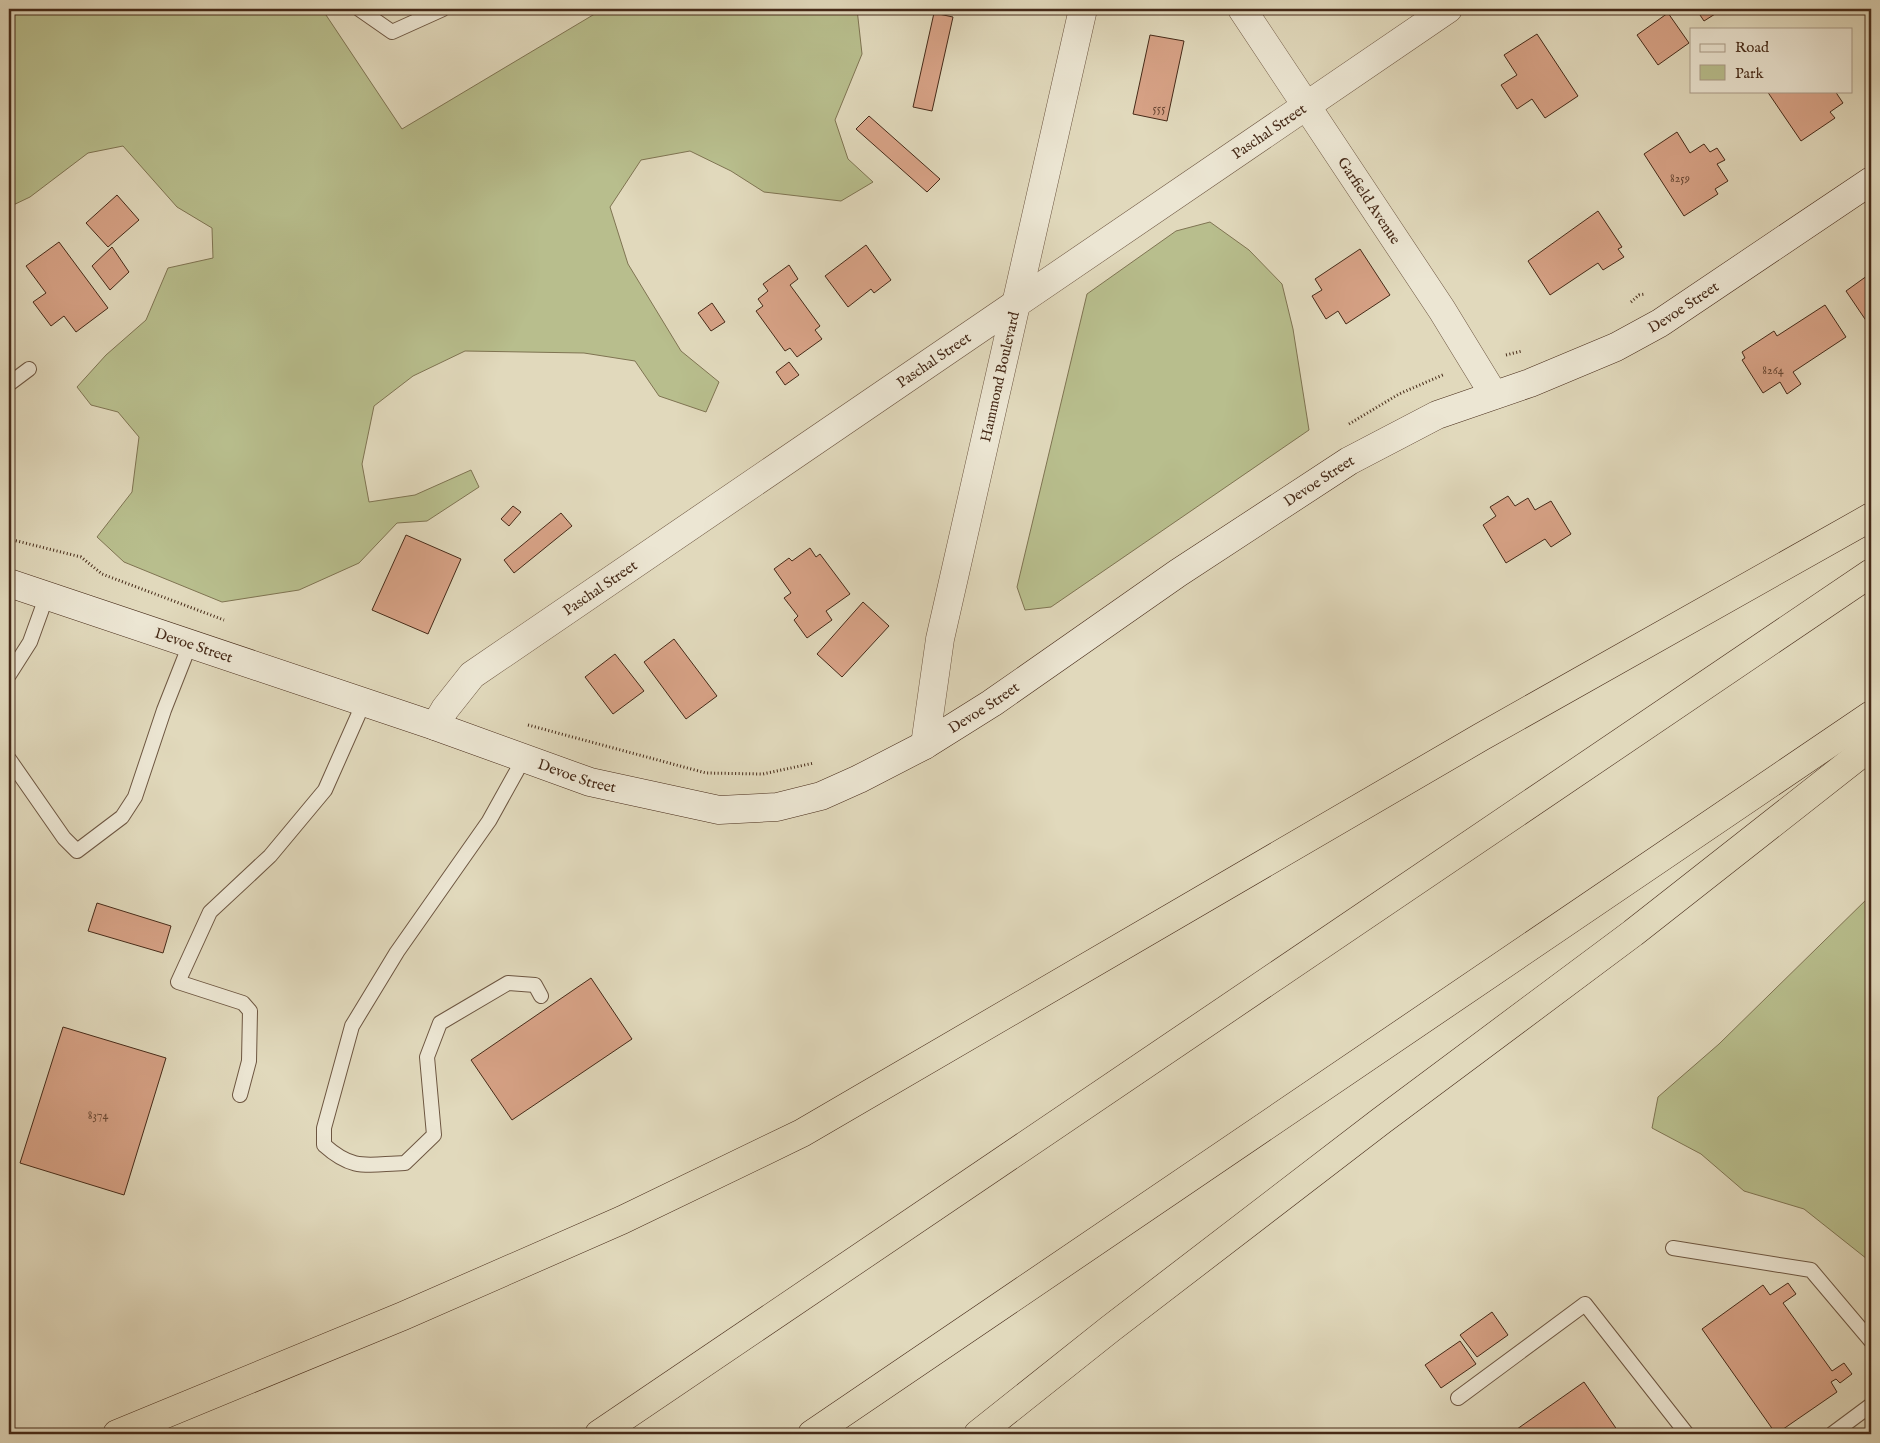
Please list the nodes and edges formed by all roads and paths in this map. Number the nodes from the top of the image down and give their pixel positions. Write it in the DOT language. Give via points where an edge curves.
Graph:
graph roads {
  1 [pos="359,9"];
  2 [pos="442,9"];
  3 [pos="1083,9"];
  4 [pos="1242,9"];
  5 [pos="1448,9"];
  6 [pos="1306,106"];
  7 [pos="1871,181"];
  8 [pos="1017,303"];
  9 [pos="29,369"];
  10 [pos="9,384"];
  11 [pos="1494,395"];
  12 [pos="1871,517"];
  13 [pos="1871,573"];
  14 [pos="9,583"];
  15 [pos="47,596"];
  16 [pos="190,644"];
  17 [pos="9,675"];
  18 [pos="364,702"];
  19 [pos="1871,715"];
  20 [pos="435,726"];
  21 [pos="925,745"];
  22 [pos="1871,746"];
  23 [pos="524,758"];
  24 [pos="9,759"];
  25 [pos="541,996"];
  26 [pos="240,1095"];
  27 [pos="1673,1248"];
  28 [pos="1871,1341"];
  29 [pos="1458,1398"];
  30 [pos="1871,1405"];
  31 [pos="116,1433"];
  32 [pos="599,1434"];
  33 [pos="812,1434"];
  34 [pos="978,1434"];
  35 [pos="1687,1434"];
  36 [pos="1832,1434"];
  1 -- 2 [label="lane" via="392,32"];
  3 -- 8 [label="street, Hammond Boulevard"];
  4 -- 6 [label="street, Garfield Avenue"];
  5 -- 6 [label="street, Paschal Street"];
  6 -- 8 [label="street, Paschal Street"];
  6 -- 11 [label="street, Garfield Avenue" via="1436,301"];
  7 -- 11 [label="street, Devoe Street" via="1660,323 1616,347"];
  8 -- 20 [label="street, Paschal Street" via="472,675"];
  8 -- 21 [label="street, Hammond Boulevard" via="940,639"];
  9 -- 10 [label="lane"];
  11 -- 21 [label="street, Devoe Street" via="1437,415 1349,461"];
  12 -- 31 [label="highway" via="1490,732 802,1133 622,1220 404,1316"];
  13 -- 32 [label="highway"];
  14 -- 15 [label="street, Devoe Street"];
  15 -- 16 [label="street, Devoe Street"];
  15 -- 17 [label="lane" via="30,642"];
  16 -- 18 [label="street, Devoe Street"];
  16 -- 24 [label="lane" via="135,797 122,817 77,851 64,838"];
  18 -- 20 [label="street, Devoe Street"];
  18 -- 26 [label="lane" via="325,790 270,856 210,912 178,982 243,1003 250,1010 249,1061"];
  19 -- 33 [label="highway"];
  20 -- 23 [label="street, Devoe Street"];
  21 -- 23 [label="street, Devoe Street" via="821,796 754,810 719,810 590,782"];
  22 -- 34 [label="highway" via="1633,932 1110,1329"];
  23 -- 25 [label="lane" via="489,821 397,952 352,1026 324,1128 324,1144 340,1159 358,1165 405,1162 434,1135 427,1057 440,1023 508,983 535,985"];
  27 -- 28 [label="lane" via="1811,1270"];
  29 -- 35 [label="lane" via="1585,1304"];
  30 -- 36 [label="lane"];
}
